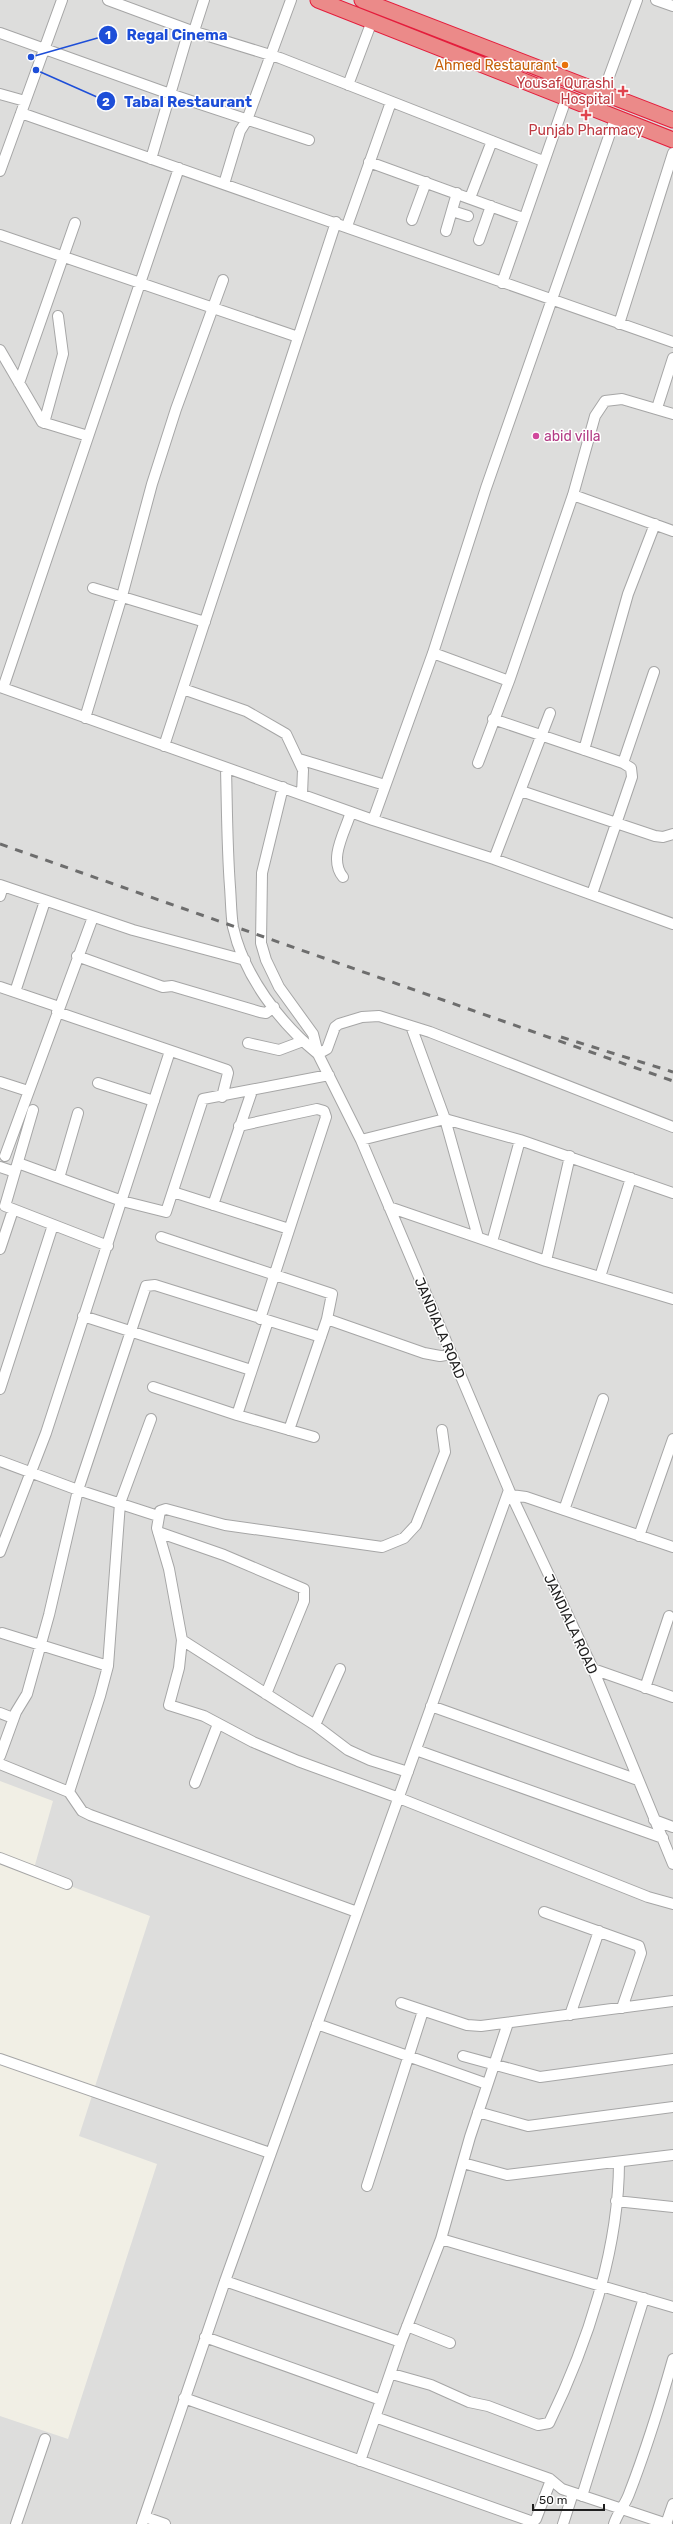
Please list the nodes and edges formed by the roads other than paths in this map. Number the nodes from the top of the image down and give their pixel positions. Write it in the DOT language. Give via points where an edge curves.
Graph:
graph roads {
  1 [pos="62,0"];
  2 [pos="108,0"];
  3 [pos="204,0"];
  4 [pos="291,0"];
  5 [pos="318,0"];
  6 [pos="362,0"];
  7 [pos="637,0"];
  8 [pos="656,0"];
  9 [pos="673,6"];
  10 [pos="372,21"];
  11 [pos="192,31"];
  12 [pos="0,33"];
  13 [pos="44,47"];
  14 [pos="270,56"];
  15 [pos="348,85"];
  16 [pos="0,94"];
  17 [pos="170,94"];
  18 [pos="603,94"];
  19 [pos="566,99"];
  20 [pos="25,101"];
  21 [pos="391,102"];
  22 [pos="21,113"];
  23 [pos="615,118"];
  24 [pos="247,120"];
  25 [pos="673,120"];
  26 [pos="309,140"];
  27 [pos="673,140"];
  28 [pos="492,141"];
  29 [pos="673,153"];
  30 [pos="151,159"];
  31 [pos="543,161"];
  32 [pos="369,162"];
  33 [pos="179,168"];
  34 [pos="0,171"];
  35 [pos="426,182"];
  36 [pos="224,184"];
  37 [pos="457,193"];
  38 [pos="470,198"];
  39 [pos="491,206"];
  40 [pos="452,211"];
  41 [pos="468,216"];
  42 [pos="523,218"];
  43 [pos="412,220"];
  44 [pos="336,222"];
  45 [pos="75,223"];
  46 [pos="347,226"];
  47 [pos="446,231"];
  48 [pos="0,235"];
  49 [pos="479,240"];
  50 [pos="63,257"];
  51 [pos="223,280"];
  52 [pos="139,283"];
  53 [pos="502,283"];
  54 [pos="553,300"];
  55 [pos="213,308"];
  56 [pos="58,316"];
  57 [pos="619,324"];
  58 [pos="298,337"];
  59 [pos="673,342"];
  60 [pos="0,350"];
  61 [pos="673,358"];
  62 [pos="19,383"];
  63 [pos="657,408"];
  64 [pos="673,414"];
  65 [pos="44,423"];
  66 [pos="88,436"];
  67 [pos="573,495"];
  68 [pos="655,524"];
  69 [pos="673,531"];
  70 [pos="93,588"];
  71 [pos="122,596"];
  72 [pos="205,622"];
  73 [pos="433,653"];
  74 [pos="654,672"];
  75 [pos="509,681"];
  76 [pos="2,688"];
  77 [pos="183,689"];
  78 [pos="550,714"];
  79 [pos="85,718"];
  80 [pos="493,719"];
  81 [pos="541,736"];
  82 [pos="164,746"];
  83 [pos="584,750"];
  84 [pos="299,759"];
  85 [pos="478,763"];
  86 [pos="623,763"];
  87 [pos="226,768"];
  88 [pos="385,784"];
  89 [pos="283,787"];
  90 [pos="521,791"];
  91 [pos="302,794"];
  92 [pos="352,812"];
  93 [pos="373,820"];
  94 [pos="617,822"];
  95 [pos="673,834"];
  96 [pos="494,859"];
  97 [pos="344,877"];
  98 [pos="1,889"];
  99 [pos="592,894"];
  100 [pos="45,901"];
  101 [pos="93,917"];
  102 [pos="673,924"];
  103 [pos="77,956"];
  104 [pos="245,960"];
  105 [pos="0,987"];
  106 [pos="15,992"];
  107 [pos="274,1007"];
  108 [pos="58,1010"];
  109 [pos="411,1026"];
  110 [pos="303,1041"];
  111 [pos="248,1043"];
  112 [pos="170,1051"];
  113 [pos="318,1054"];
  114 [pos="329,1075"];
  115 [pos="0,1082"];
  116 [pos="98,1083"];
  117 [pos="252,1090"];
  118 [pos="28,1091"];
  119 [pos="222,1097"];
  120 [pos="154,1101"];
  121 [pos="33,1110"];
  122 [pos="78,1113"];
  123 [pos="444,1118"];
  124 [pos="239,1126"];
  125 [pos="673,1127"];
  126 [pos="361,1140"];
  127 [pos="520,1140"];
  128 [pos="5,1156"];
  129 [pos="570,1156"];
  130 [pos="0,1167"];
  131 [pos="16,1168"];
  132 [pos="59,1178"];
  133 [pos="631,1178"];
  134 [pos="173,1192"];
  135 [pos="673,1193"];
  136 [pos="122,1201"];
  137 [pos="213,1205"];
  138 [pos="389,1207"];
  139 [pos="13,1210"];
  140 [pos="53,1225"];
  141 [pos="289,1229"];
  142 [pos="160,1237"];
  143 [pos="478,1237"];
  144 [pos="492,1242"];
  145 [pos="108,1246"];
  146 [pos="0,1249"];
  147 [pos="546,1261"];
  148 [pos="274,1274"];
  149 [pos="600,1277"];
  150 [pos="673,1299"];
  151 [pos="83,1316"];
  152 [pos="327,1319"];
  153 [pos="264,1320"];
  154 [pos="131,1332"];
  155 [pos="321,1337"];
  156 [pos="451,1354"];
  157 [pos="251,1370"];
  158 [pos="153,1387"];
  159 [pos="0,1389"];
  160 [pos="603,1399"];
  161 [pos="236,1415"];
  162 [pos="151,1419"];
  163 [pos="290,1430"];
  164 [pos="442,1430"];
  165 [pos="314,1437"];
  166 [pos="673,1439"];
  167 [pos="0,1460"];
  168 [pos="30,1472"];
  169 [pos="78,1490"];
  170 [pos="510,1492"];
  171 [pos="120,1503"];
  172 [pos="564,1510"];
  173 [pos="158,1516"];
  174 [pos="158,1532"];
  175 [pos="639,1536"];
  176 [pos="673,1547"];
  177 [pos="0,1552"];
  178 [pos="670,1616"];
  179 [pos="2,1632"];
  180 [pos="182,1640"];
  181 [pos="40,1644"];
  182 [pos="108,1666"];
  183 [pos="340,1669"];
  184 [pos="593,1669"];
  185 [pos="645,1688"];
  186 [pos="266,1694"];
  187 [pos="673,1698"];
  188 [pos="432,1706"];
  189 [pos="0,1713"];
  190 [pos="13,1718"];
  191 [pos="218,1724"];
  192 [pos="315,1725"];
  193 [pos="416,1750"];
  194 [pos="0,1756"];
  195 [pos="0,1764"];
  196 [pos="408,1772"];
  197 [pos="638,1780"];
  198 [pos="195,1783"];
  199 [pos="69,1792"];
  200 [pos="399,1798"];
  201 [pos="654,1820"];
  202 [pos="673,1827"];
  203 [pos="663,1838"];
  204 [pos="0,1858"];
  205 [pos="673,1864"];
  206 [pos="67,1884"];
  207 [pos="673,1904"];
  208 [pos="357,1912"];
  209 [pos="544,1912"];
  210 [pos="599,1931"];
  211 [pos="673,2001"];
  212 [pos="401,2003"];
  213 [pos="622,2008"];
  214 [pos="423,2011"];
  215 [pos="570,2015"];
  216 [pos="508,2023"];
  217 [pos="317,2024"];
  218 [pos="409,2056"];
  219 [pos="463,2056"];
  220 [pos="0,2059"];
  221 [pos="673,2059"];
  222 [pos="494,2065"];
  223 [pos="488,2084"];
  224 [pos="673,2107"];
  225 [pos="478,2112"];
  226 [pos="270,2153"];
  227 [pos="673,2155"];
  228 [pos="618,2162"];
  229 [pos="463,2163"];
  230 [pos="367,2186"];
  231 [pos="616,2202"];
  232 [pos="673,2207"];
  233 [pos="441,2239"];
  234 [pos="225,2281"];
  235 [pos="600,2286"];
  236 [pos="644,2298"];
  237 [pos="673,2307"];
  238 [pos="407,2326"];
  239 [pos="205,2337"];
  240 [pos="401,2342"];
  241 [pos="450,2343"];
  242 [pos="673,2359"];
  243 [pos="392,2374"];
  244 [pos="184,2398"];
  245 [pos="381,2400"];
  246 [pos="375,2417"];
  247 [pos="45,2439"];
  248 [pos="360,2461"];
  249 [pos="551,2480"];
  250 [pos="578,2494"];
  251 [pos="673,2504"];
  252 [pos="620,2508"];
  253 [pos="143,2521"];
  254 [pos="16,2524"];
  255 [pos="165,2524"];
  256 [pos="563,2524"];
  257 [pos="614,2524"];
  258 [pos="666,2524"];
  1 -- 13 [label="street"];
  2 -- 11 [label="street"];
  3 -- 11 [label="street"];
  4 -- 14 [label="street"];
  5 -- 10 [label="highway"];
  6 -- 18 [label="highway"];
  7 -- 18 [label="street"];
  8 -- 9 [label="street"];
  10 -- 15 [label="street"];
  10 -- 19 [label="highway"];
  11 -- 14 [label="street"];
  11 -- 17 [label="street"];
  12 -- 13 [label="street"];
  13 -- 17 [label="street"];
  13 -- 20 [label="street"];
  14 -- 15 [label="street"];
  14 -- 24 [label="street"];
  15 -- 21 [label="street"];
  16 -- 20 [label="street"];
  17 -- 24 [label="street"];
  17 -- 30 [label="street"];
  18 -- 25 [label="highway"];
  19 -- 23 [label="highway"];
  19 -- 31 [label="street"];
  20 -- 22 [label="street"];
  21 -- 28 [label="street"];
  21 -- 32 [label="street"];
  22 -- 30 [label="street"];
  22 -- 34 [label="street"];
  23 -- 27 [label="highway"];
  23 -- 54 [label="street"];
  24 -- 26 [label="street"];
  24 -- 36 [label="street" via="240,131"];
  28 -- 31 [label="street"];
  28 -- 38 [label="street"];
  29 -- 57 [label="street"];
  30 -- 33 [label="street"];
  31 -- 42 [label="street"];
  32 -- 35 [label="street"];
  32 -- 46 [label="street"];
  33 -- 36 [label="street"];
  33 -- 52 [label="street"];
  35 -- 37 [label="street"];
  35 -- 43 [label="street"];
  36 -- 44 [label="street"];
  37 -- 38 [label="street"];
  37 -- 40 [label="street"];
  38 -- 39 [label="street"];
  39 -- 42 [label="street"];
  39 -- 49 [label="street"];
  40 -- 41 [label="street"];
  40 -- 47 [label="street"];
  42 -- 53 [label="street"];
  44 -- 46 [label="street"];
  44 -- 58 [label="street"];
  45 -- 50 [label="street"];
  46 -- 53 [label="street"];
  48 -- 50 [label="street"];
  50 -- 52 [label="street"];
  50 -- 62 [label="street"];
  51 -- 55 [label="street"];
  52 -- 55 [label="street"];
  52 -- 66 [label="street"];
  53 -- 54 [label="street"];
  54 -- 57 [label="street"];
  54 -- 73 [label="street" via="486,488"];
  55 -- 58 [label="street"];
  55 -- 71 [label="street" via="152,484"];
  56 -- 65 [label="street" via="63,354"];
  57 -- 59 [label="street"];
  58 -- 72 [label="street"];
  60 -- 62 [label="street"];
  61 -- 63 [label="street"];
  62 -- 65 [label="street"];
  63 -- 64 [label="street"];
  63 -- 67 [label="street" via="622,399 606,401 595,416"];
  65 -- 66 [label="street"];
  66 -- 76 [label="street"];
  67 -- 68 [label="street"];
  67 -- 75 [label="street"];
  68 -- 69 [label="street"];
  68 -- 83 [label="street" via="628,594"];
  70 -- 71 [label="street"];
  71 -- 72 [label="street"];
  71 -- 79 [label="street"];
  72 -- 77 [label="street"];
  73 -- 75 [label="street"];
  73 -- 88 [label="street"];
  74 -- 86 [label="street"];
  75 -- 80 [label="street"];
  76 -- 79 [label="street"];
  77 -- 82 [label="street"];
  77 -- 84 [label="street" via="246,711 286,734"];
  78 -- 81 [label="street"];
  79 -- 82 [label="street"];
  80 -- 81 [label="street"];
  80 -- 85 [label="street"];
  81 -- 83 [label="street"];
  81 -- 90 [label="street"];
  82 -- 87 [label="street"];
  83 -- 86 [label="street"];
  84 -- 88 [label="street"];
  84 -- 91 [label="street" via="304,777"];
  86 -- 94 [label="street" via="631,768 632,777"];
  87 -- 89 [label="street"];
  87 -- 104 [label="street" via="228,861 233,926"];
  88 -- 93 [label="street"];
  89 -- 91 [label="street"];
  89 -- 113 [label="street, JANDIALA ROAD" via="262,873 261,943 279,987 313,1034"];
  90 -- 94 [label="street"];
  90 -- 96 [label="street"];
  91 -- 92 [label="street"];
  92 -- 93 [label="street"];
  92 -- 97 [label="street" via="335,859 337,870"];
  93 -- 96 [label="street"];
  94 -- 95 [label="street" via="655,836"];
  94 -- 99 [label="street"];
  96 -- 99 [label="street"];
  98 -- 100 [label="street"];
  99 -- 102 [label="street"];
  100 -- 101 [label="street"];
  100 -- 106 [label="street"];
  101 -- 103 [label="street"];
  101 -- 104 [label="street"];
  103 -- 107 [label="street" via="163,987 172,986 260,1012 266,1013"];
  103 -- 108 [label="street"];
  104 -- 107 [label="street" via="256,983"];
  105 -- 106 [label="street"];
  106 -- 108 [label="street"];
  107 -- 110 [label="street"];
  108 -- 112 [label="street"];
  108 -- 118 [label="street"];
  109 -- 113 [label="street" via="379,1016 362,1017 335,1027 328,1049"];
  109 -- 123 [label="street"];
  109 -- 125 [label="street"];
  110 -- 111 [label="street" via="279,1050"];
  110 -- 113 [label="street"];
  112 -- 119 [label="street" via="227,1070"];
  112 -- 120 [label="street"];
  113 -- 114 [label="street, JANDIALA ROAD"];
  114 -- 117 [label="street"];
  114 -- 126 [label="street, JANDIALA ROAD"];
  115 -- 118 [label="street"];
  116 -- 120 [label="street"];
  117 -- 119 [label="street"];
  117 -- 124 [label="street"];
  118 -- 128 [label="street"];
  119 -- 134 [label="street" via="207,1097 202,1101"];
  120 -- 136 [label="street"];
  121 -- 131 [label="street"];
  122 -- 132 [label="street"];
  123 -- 126 [label="street"];
  123 -- 127 [label="street"];
  123 -- 143 [label="street"];
  124 -- 137 [label="street"];
  124 -- 141 [label="street" via="317,1109 325,1113 326,1122"];
  126 -- 138 [label="street, JANDIALA ROAD"];
  127 -- 129 [label="street"];
  127 -- 144 [label="street"];
  129 -- 133 [label="street"];
  129 -- 147 [label="street"];
  130 -- 131 [label="street"];
  131 -- 132 [label="street"];
  131 -- 139 [label="street" via="5,1203 6,1208"];
  132 -- 136 [label="street"];
  133 -- 135 [label="street"];
  133 -- 149 [label="street"];
  134 -- 136 [label="street" via="166,1212"];
  134 -- 137 [label="street"];
  136 -- 145 [label="street"];
  137 -- 141 [label="street"];
  138 -- 143 [label="street"];
  138 -- 156 [label="street, JANDIALA ROAD"];
  139 -- 140 [label="street"];
  139 -- 146 [label="street"];
  140 -- 145 [label="street"];
  140 -- 159 [label="street"];
  141 -- 148 [label="street"];
  142 -- 148 [label="street"];
  143 -- 144 [label="street"];
  144 -- 147 [label="street"];
  145 -- 151 [label="street"];
  147 -- 149 [label="street"];
  148 -- 152 [label="street" via="331,1293"];
  148 -- 153 [label="street"];
  149 -- 150 [label="street"];
  151 -- 154 [label="street"];
  151 -- 168 [label="street" via="46,1433"];
  152 -- 155 [label="street"];
  152 -- 156 [label="street" via="433,1356"];
  153 -- 154 [label="street" via="151,1285 145,1288"];
  153 -- 155 [label="street"];
  153 -- 157 [label="street"];
  154 -- 157 [label="street"];
  154 -- 169 [label="street"];
  155 -- 163 [label="street"];
  156 -- 170 [label="street, JANDIALA ROAD"];
  157 -- 161 [label="street"];
  158 -- 161 [label="street"];
  160 -- 172 [label="street"];
  161 -- 163 [label="street"];
  162 -- 171 [label="street"];
  163 -- 165 [label="street"];
  164 -- 173 [label="street" via="445,1452 416,1525 404,1538 393,1544 379,1548 225,1525 166,1509"];
  166 -- 175 [label="street"];
  167 -- 168 [label="street"];
  168 -- 169 [label="street"];
  168 -- 177 [label="street"];
  169 -- 171 [label="street"];
  169 -- 181 [label="street"];
  170 -- 172 [label="street"];
  170 -- 184 [label="street, JANDIALA ROAD"];
  170 -- 188 [label="street"];
  171 -- 173 [label="street"];
  171 -- 182 [label="street"];
  172 -- 175 [label="street"];
  173 -- 174 [label="street"];
  174 -- 180 [label="street" via="169,1569"];
  174 -- 186 [label="street" via="224,1555 303,1588 304,1600"];
  175 -- 176 [label="street"];
  178 -- 185 [label="street"];
  179 -- 181 [label="street"];
  180 -- 186 [label="street"];
  180 -- 191 [label="street" via="179,1668 169,1705 204,1716"];
  181 -- 182 [label="street"];
  181 -- 190 [label="street" via="27,1694"];
  182 -- 199 [label="street"];
  183 -- 192 [label="street"];
  184 -- 185 [label="street"];
  184 -- 197 [label="street, JANDIALA ROAD"];
  185 -- 187 [label="street"];
  186 -- 192 [label="street"];
  188 -- 193 [label="street"];
  188 -- 197 [label="street"];
  189 -- 190 [label="street"];
  190 -- 194 [label="street"];
  191 -- 198 [label="street"];
  191 -- 200 [label="street" via="298,1761"];
  192 -- 196 [label="street" via="360,1756"];
  193 -- 196 [label="street"];
  193 -- 203 [label="street"];
  195 -- 199 [label="street"];
  196 -- 200 [label="street"];
  197 -- 201 [label="street, JANDIALA ROAD"];
  199 -- 208 [label="street" via="82,1810 90,1816"];
  200 -- 207 [label="street" via="648,1897"];
  200 -- 208 [label="street"];
  201 -- 202 [label="street"];
  201 -- 203 [label="street, JANDIALA ROAD"];
  203 -- 205 [label="street, JANDIALA ROAD"];
  204 -- 206 [label="street"];
  208 -- 217 [label="street"];
  209 -- 210 [label="street"];
  210 -- 213 [label="street" via="627,1940 641,1948"];
  210 -- 215 [label="street"];
  211 -- 213 [label="street"];
  212 -- 214 [label="street"];
  213 -- 215 [label="street"];
  214 -- 216 [label="street" via="467,2025"];
  214 -- 218 [label="street"];
  215 -- 216 [label="street"];
  216 -- 222 [label="street"];
  217 -- 218 [label="street"];
  217 -- 226 [label="street"];
  218 -- 223 [label="street"];
  218 -- 230 [label="street"];
  219 -- 222 [label="street"];
  220 -- 226 [label="street"];
  221 -- 222 [label="street" via="540,2077"];
  222 -- 223 [label="street"];
  223 -- 225 [label="street"];
  224 -- 225 [label="street" via="528,2126"];
  225 -- 229 [label="street"];
  226 -- 234 [label="street"];
  227 -- 228 [label="street"];
  228 -- 229 [label="street" via="507,2175"];
  228 -- 231 [label="street"];
  229 -- 233 [label="street"];
  231 -- 232 [label="street"];
  231 -- 235 [label="street"];
  233 -- 235 [label="street"];
  233 -- 238 [label="street"];
  234 -- 239 [label="street"];
  234 -- 240 [label="street"];
  235 -- 236 [label="street"];
  235 -- 243 [label="street" via="576,2367 546,2425 538,2425 488,2406 469,2402 431,2385"];
  236 -- 237 [label="street"];
  236 -- 250 [label="street"];
  238 -- 240 [label="street"];
  238 -- 241 [label="street"];
  239 -- 244 [label="street"];
  239 -- 245 [label="street"];
  240 -- 243 [label="street"];
  242 -- 252 [label="street" via="658,2414 628,2496"];
  243 -- 245 [label="street"];
  244 -- 248 [label="street"];
  244 -- 253 [label="street"];
  245 -- 246 [label="street"];
  246 -- 248 [label="street"];
  246 -- 249 [label="street"];
  247 -- 254 [label="street"];
  248 -- 249 [label="street" via="533,2522 536,2522"];
  249 -- 250 [label="street" via="557,2487"];
  250 -- 252 [label="street"];
  250 -- 256 [label="street"];
  251 -- 258 [label="street"];
  252 -- 257 [label="street"];
  252 -- 258 [label="street"];
  253 -- 255 [label="street"];
}
